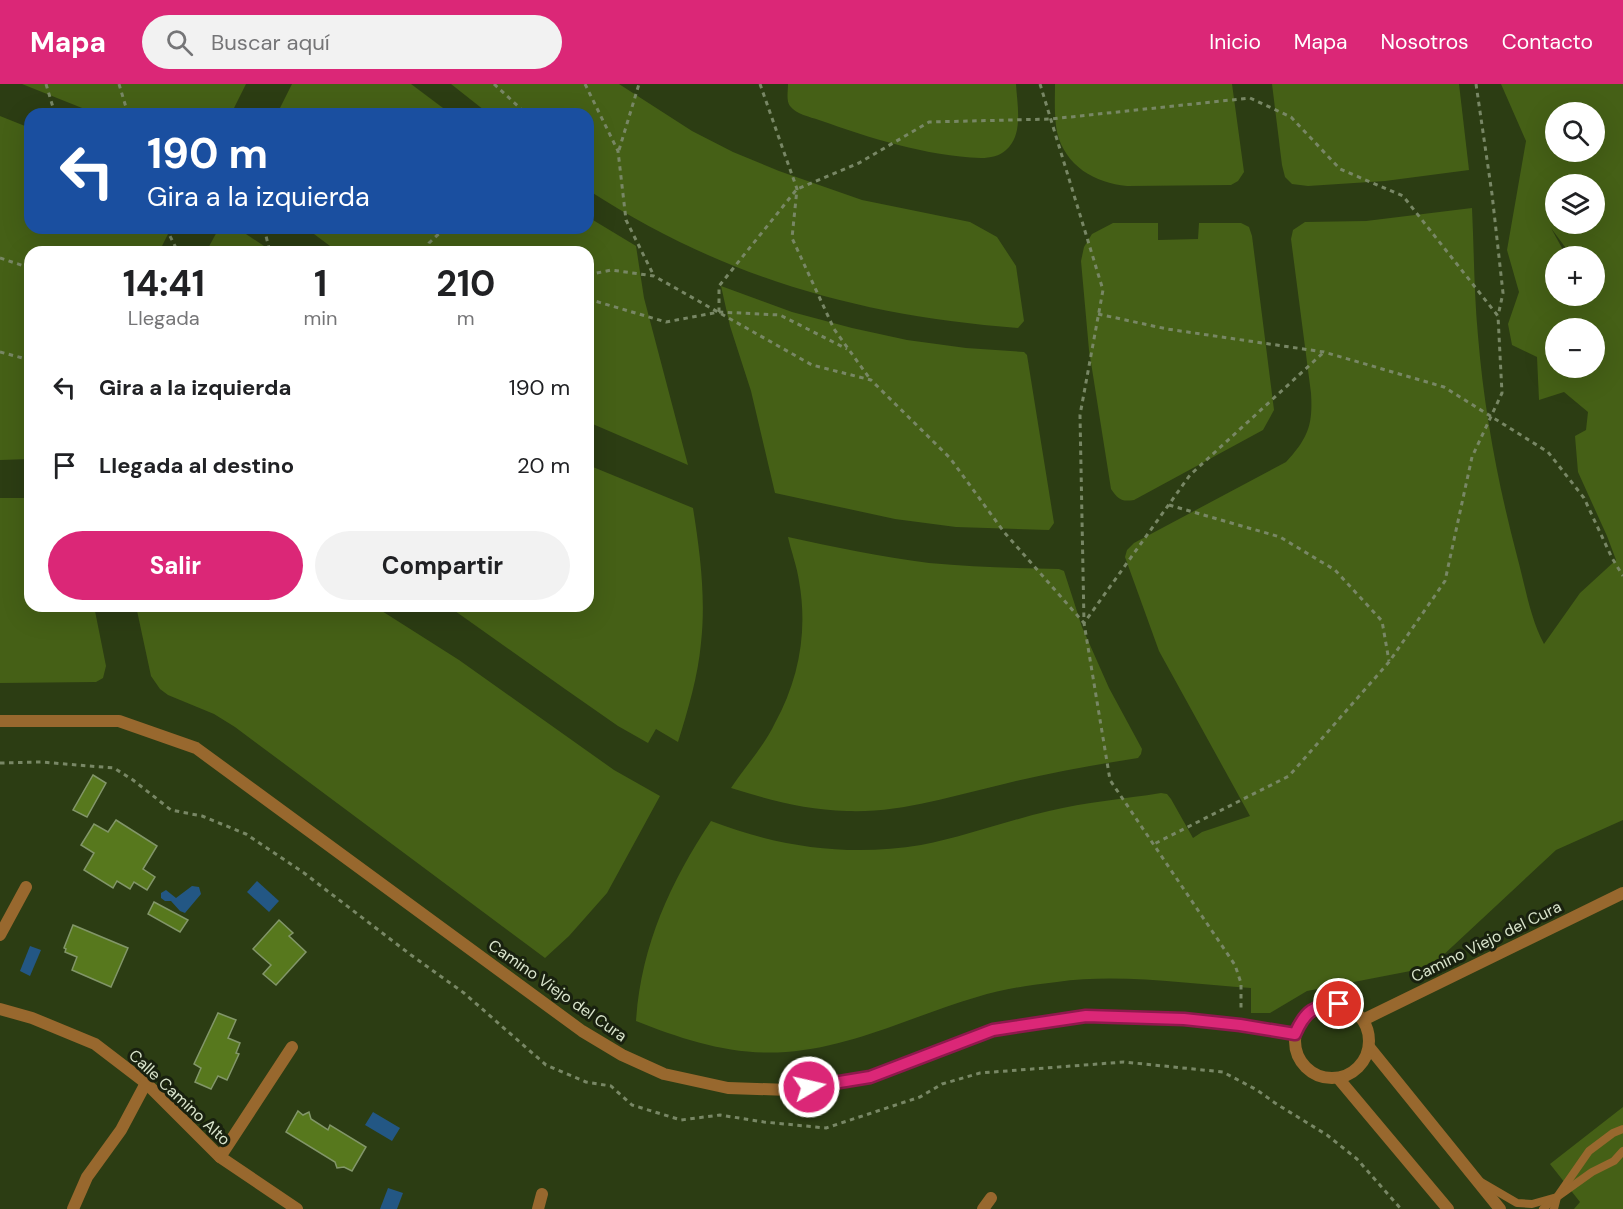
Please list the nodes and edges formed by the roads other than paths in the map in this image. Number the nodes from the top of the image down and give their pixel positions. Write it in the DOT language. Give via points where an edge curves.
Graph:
graph roads {
  1 [pos="0,721"];
  2 [pos="26,887"];
  3 [pos="1623,893"];
  4 [pos="0,935"];
  5 [pos="0,1009"];
  6 [pos="1363,1020"];
  7 [pos="1295,1034"];
  8 [pos="292,1047"];
  9 [pos="1369,1047"];
  10 [pos="1338,1078"];
  11 [pos="146,1083"];
  12 [pos="1623,1130"];
  13 [pos="1623,1152"];
  14 [pos="220,1157"];
  15 [pos="1473,1178"];
  16 [pos="542,1194"];
  17 [pos="1557,1197"];
  18 [pos="991,1198"];
  19 [pos="72,1209"];
  20 [pos="297,1209"];
  21 [pos="538,1209"];
  22 [pos="983,1209"];
  23 [pos="1448,1209"];
  24 [pos="1500,1209"];
  25 [pos="1543,1209"];
  26 [pos="1554,1209"];
  1 -- 7 [label="street, Camino Viejo del Cura" via="118,721 196,748 582,1031 664,1074 728,1088 789,1090 870,1077 993,1030 1086,1016 1184,1019"];
  2 -- 4 [label="street"];
  3 -- 6 [label="street, Camino Viejo del Cura"];
  5 -- 11 [label="street, Calle Camino Alto" via="95,1044"];
  6 -- 7 [label="street" via="1339,1004 1324,1005 1311,1010"];
  6 -- 9 [label="street"];
  7 -- 10 [label="street" via="1300,1061 1323,1077"];
  8 -- 14 [label="street"];
  9 -- 10 [label="street" via="1364,1061 1352,1073"];
  9 -- 15 [label="street"];
  10 -- 23 [label="street"];
  11 -- 14 [label="street, Calle Camino Alto"];
  11 -- 19 [label="street" via="121,1130 87,1177"];
  12 -- 17 [label="lane" via="1589,1151"];
  13 -- 17 [label="lane"];
  14 -- 20 [label="street, Calle Camino Alto"];
  15 -- 17 [label="lane" via="1517,1203 1532,1204"];
  15 -- 24 [label="street"];
  16 -- 21 [label="street"];
  17 -- 25 [label="lane"];
  17 -- 26 [label="lane"];
  18 -- 22 [label="street"];
}
